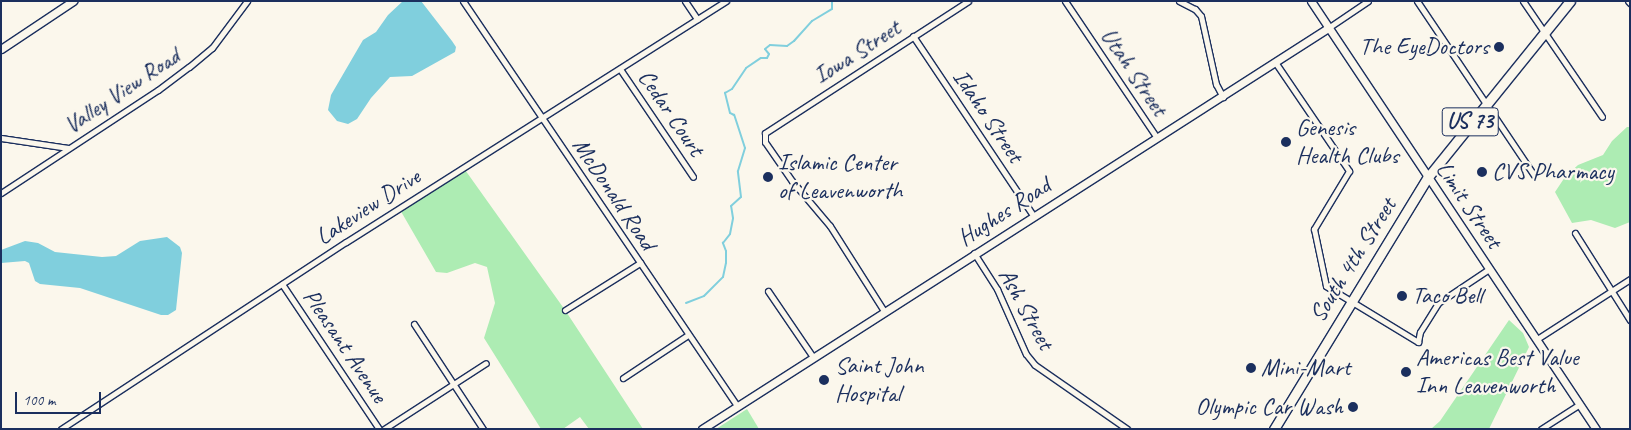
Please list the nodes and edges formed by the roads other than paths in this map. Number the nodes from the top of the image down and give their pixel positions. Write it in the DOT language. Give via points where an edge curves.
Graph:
graph roads {
  1 [pos="73,1"];
  2 [pos="247,1"];
  3 [pos="463,1"];
  4 [pos="685,1"];
  5 [pos="726,1"];
  6 [pos="968,1"];
  7 [pos="1065,1"];
  8 [pos="1179,1"];
  9 [pos="1310,1"];
  10 [pos="1368,1"];
  11 [pos="1417,1"];
  12 [pos="1523,1"];
  13 [pos="1570,1"];
  14 [pos="698,19"];
  15 [pos="1328,28"];
  16 [pos="1544,32"];
  17 [pos="914,36"];
  18 [pos="1,49"];
  19 [pos="1275,62"];
  20 [pos="620,69"];
  21 [pos="1223,97"];
  22 [pos="1486,102"];
  23 [pos="1602,117"];
  24 [pos="542,119"];
  25 [pos="1,138"];
  26 [pos="1157,138"];
  27 [pos="68,148"];
  28 [pos="1534,175"];
  29 [pos="694,177"];
  30 [pos="1428,177"];
  31 [pos="1,193"];
  32 [pos="1033,215"];
  33 [pos="1575,233"];
  34 [pos="974,253"];
  35 [pos="640,263"];
  36 [pos="1489,269"];
  37 [pos="1630,279"];
  38 [pos="282,284"];
  39 [pos="768,291"];
  40 [pos="1611,292"];
  41 [pos="1351,301"];
  42 [pos="565,310"];
  43 [pos="884,311"];
  44 [pos="1630,320"];
  45 [pos="414,324"];
  46 [pos="688,335"];
  47 [pos="1536,339"];
  48 [pos="813,357"];
  49 [pos="486,363"];
  50 [pos="623,378"];
  51 [pos="453,384"];
  52 [pos="1580,404"];
  53 [pos="737,406"];
  54 [pos="61,429"];
  55 [pos="379,429"];
  56 [pos="384,429"];
  57 [pos="483,429"];
  58 [pos="702,429"];
  59 [pos="1127,429"];
  60 [pos="1274,429"];
  61 [pos="1541,429"];
  62 [pos="1596,429"];
  1 -- 18 [label="street"];
  2 -- 27 [label="street, Valley View Road" via="212,48 158,90"];
  3 -- 24 [label="street, McDonald Road"];
  4 -- 14 [label="street"];
  5 -- 14 [label="street, Lakeview Drive"];
  6 -- 17 [label="street, Iowa Street"];
  7 -- 26 [label="street, Utah Street"];
  8 -- 21 [label="street" via="1201,16 1216,84"];
  9 -- 15 [label="street, Limit Street"];
  10 -- 15 [label="street"];
  11 -- 22 [label="street"];
  12 -- 16 [label="street"];
  13 -- 16 [label="highway, South 4th Street / US 73"];
  14 -- 20 [label="street, Lakeview Drive"];
  15 -- 19 [label="street, Hughes Road"];
  15 -- 30 [label="street, Limit Street"];
  16 -- 22 [label="highway, South 4th Street / US 73"];
  16 -- 23 [label="street"];
  17 -- 32 [label="street, Idaho Street"];
  17 -- 43 [label="street, Iowa Street" via="765,133 765,142 792,181 830,226"];
  19 -- 21 [label="street, Hughes Road"];
  19 -- 41 [label="street" via="1348,171 1314,229 1326,286"];
  20 -- 24 [label="street, Lakeview Drive"];
  20 -- 29 [label="street, Cedar Court"];
  21 -- 26 [label="street, Hughes Road"];
  22 -- 28 [label="street"];
  22 -- 30 [label="highway, South 4th Street / US 73"];
  24 -- 35 [label="street, McDonald Road"];
  24 -- 38 [label="street, Lakeview Drive"];
  25 -- 27 [label="street"];
  26 -- 32 [label="street, Hughes Road"];
  27 -- 31 [label="street, Valley View Road"];
  30 -- 36 [label="street, Limit Street"];
  30 -- 41 [label="highway, South 4th Street / US 73"];
  32 -- 34 [label="street, Hughes Road"];
  33 -- 40 [label="street"];
  34 -- 43 [label="street, Hughes Road"];
  34 -- 59 [label="street, Ash Street" via="997,289 1026,354 1035,365"];
  35 -- 42 [label="street"];
  35 -- 46 [label="street, McDonald Road"];
  36 -- 41 [label="street" via="1438,303 1420,332 1418,342"];
  36 -- 47 [label="street, Limit Street"];
  37 -- 40 [label="street"];
  38 -- 54 [label="street, Lakeview Drive"];
  38 -- 55 [label="street, Pleasant Avenue"];
  39 -- 48 [label="street"];
  40 -- 44 [label="street"];
  40 -- 47 [label="street"];
  41 -- 60 [label="highway, South 4th Street / US 73"];
  43 -- 48 [label="street, Hughes Road"];
  45 -- 51 [label="street"];
  46 -- 50 [label="street"];
  46 -- 53 [label="street, McDonald Road"];
  47 -- 52 [label="street, Limit Street"];
  48 -- 53 [label="street, Hughes Road"];
  49 -- 51 [label="street"];
  51 -- 56 [label="street"];
  51 -- 57 [label="street"];
  52 -- 61 [label="street"];
  52 -- 62 [label="street, Limit Street"];
  53 -- 58 [label="street, Hughes Road"];
}
